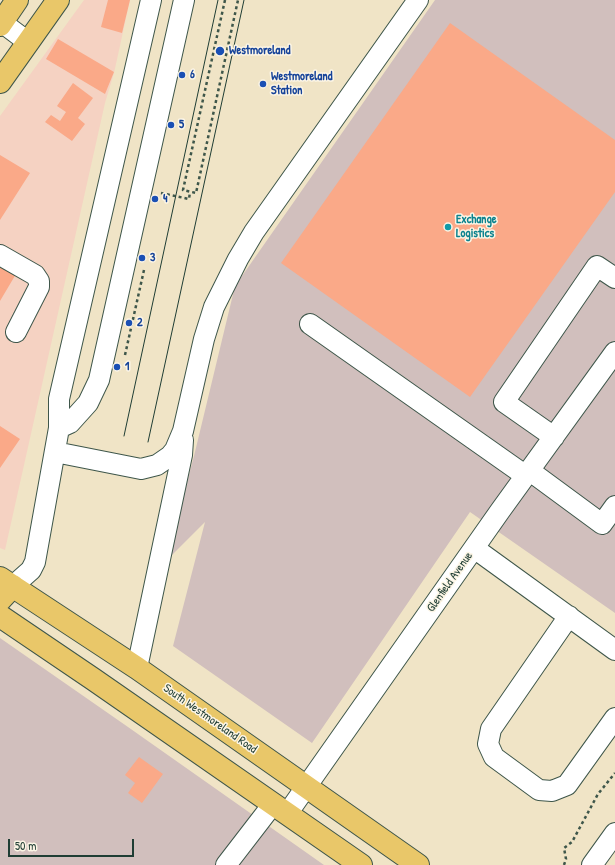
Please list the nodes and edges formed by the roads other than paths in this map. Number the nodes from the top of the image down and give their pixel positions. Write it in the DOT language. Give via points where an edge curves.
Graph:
graph roads {
  1 [pos="17,0"];
  2 [pos="58,0"];
  3 [pos="151,0"];
  4 [pos="184,0"];
  5 [pos="418,0"];
  6 [pos="0,23"];
  7 [pos="28,42"];
  8 [pos="0,82"];
  9 [pos="0,255"];
  10 [pos="615,278"];
  11 [pos="310,324"];
  12 [pos="16,332"];
  13 [pos="615,352"];
  14 [pos="59,428"];
  15 [pos="183,432"];
  16 [pos="554,437"];
  17 [pos="55,452"];
  18 [pos="528,473"];
  19 [pos="615,506"];
  20 [pos="474,548"];
  21 [pos="4,588"];
  22 [pos="0,616"];
  23 [pos="569,616"];
  24 [pos="615,650"];
  25 [pos="136,668"];
  26 [pos="615,718"];
  27 [pos="306,787"];
  28 [pos="280,809"];
  29 [pos="615,833"];
  30 [pos="226,865"];
  31 [pos="361,865"];
  32 [pos="418,865"];
  33 [pos="592,865"];
  1 -- 6 [label="main road"];
  2 -- 7 [label="main road"];
  3 -- 14 [label="street" via="59,399"];
  4 -- 14 [label="street" via="100,380 88,403 70,423"];
  5 -- 15 [label="street" via="254,232 238,259 214,307 204,339"];
  6 -- 7 [label="street"];
  7 -- 8 [label="main road"];
  9 -- 12 [label="street" via="34,275 39,281 39,287"];
  10 -- 16 [label="street" via="597,266 504,402"];
  11 -- 18 [label="street"];
  13 -- 16 [label="street, Glenfield Avenue"];
  14 -- 17 [label="street"];
  15 -- 17 [label="street" via="170,456 149,468 133,468"];
  15 -- 25 [label="street" via="182,455"];
  16 -- 18 [label="street, Glenfield Avenue"];
  17 -- 21 [label="street" via="36,562 31,570"];
  18 -- 19 [label="street" via="602,524"];
  18 -- 20 [label="street, Glenfield Avenue"];
  20 -- 23 [label="street"];
  20 -- 27 [label="street, Glenfield Avenue"];
  21 -- 25 [label="main road, South Westmoreland Road"];
  22 -- 28 [label="main road"];
  23 -- 24 [label="street"];
  23 -- 26 [label="street" via="491,728 488,744 494,757 539,790 552,791 567,785"];
  25 -- 27 [label="main road, South Westmoreland Road"];
  27 -- 28 [label="street, Glenfield Avenue"];
  27 -- 32 [label="main road, South Westmoreland Road"];
  28 -- 30 [label="street, Glenfield Avenue"];
  28 -- 31 [label="main road"];
  29 -- 33 [label="street"];
}
